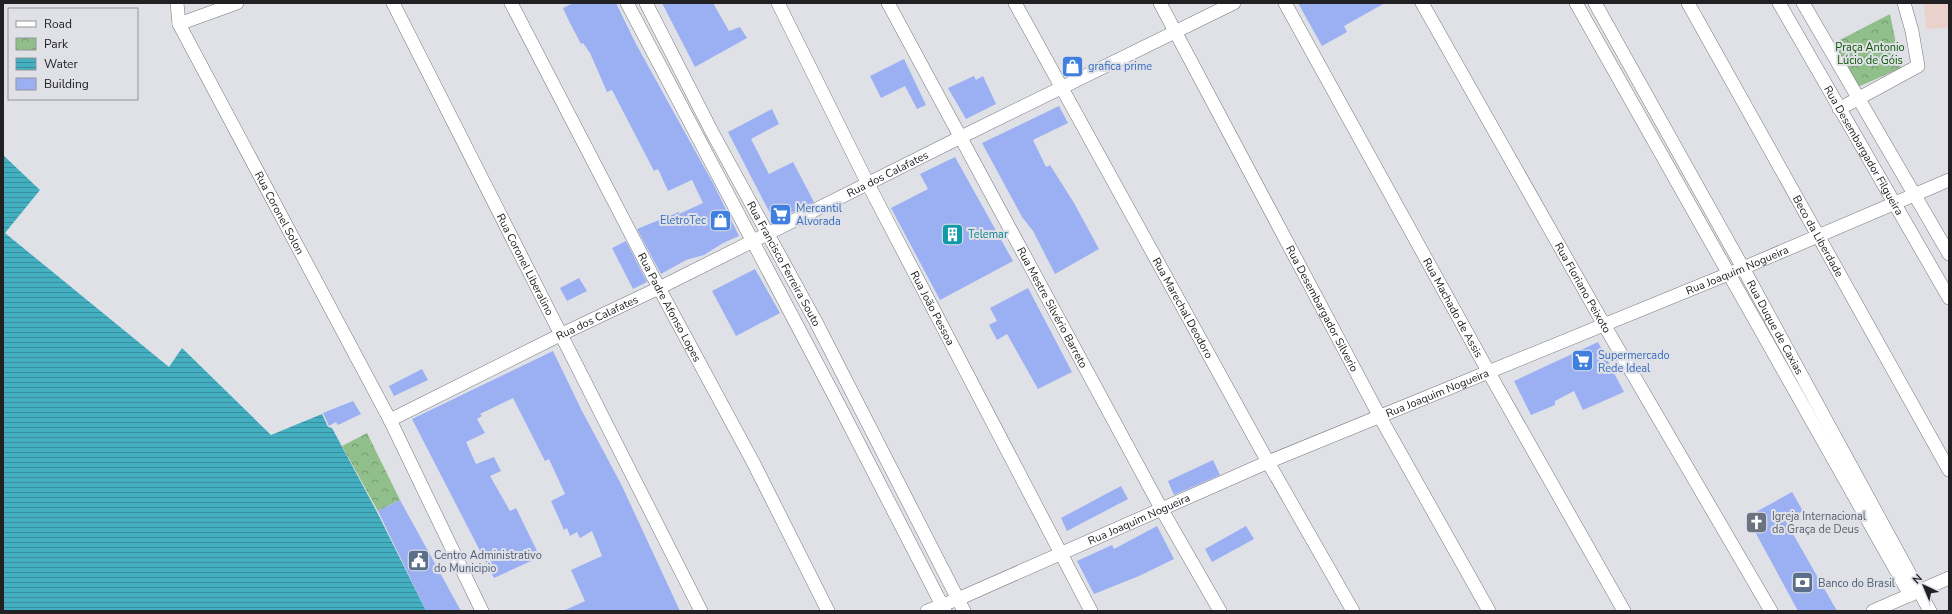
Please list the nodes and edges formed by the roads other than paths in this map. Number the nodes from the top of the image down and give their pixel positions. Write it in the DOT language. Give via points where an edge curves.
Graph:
graph roads {
  1 [pos="177,3"];
  2 [pos="237,3"];
  3 [pos="393,3"];
  4 [pos="511,3"];
  5 [pos="627,3"];
  6 [pos="646,3"];
  7 [pos="778,3"];
  8 [pos="888,3"];
  9 [pos="1015,3"];
  10 [pos="1160,3"];
  11 [pos="1234,3"];
  12 [pos="1286,3"];
  13 [pos="1422,3"];
  14 [pos="1576,3"];
  15 [pos="1595,3"];
  16 [pos="1688,3"];
  17 [pos="1779,3"];
  18 [pos="1803,3"];
  19 [pos="1904,3"];
  20 [pos="179,24"];
  21 [pos="1176,32"];
  22 [pos="666,40"];
  23 [pos="1826,42"];
  24 [pos="651,48"];
  25 [pos="1807,52"];
  26 [pos="1062,88"];
  27 [pos="1859,99"];
  28 [pos="1839,109"];
  29 [pos="712,132"];
  30 [pos="961,137"];
  31 [pos="699,138"];
  32 [pos="1949,180"];
  33 [pos="868,184"];
  34 [pos="1915,195"];
  35 [pos="1894,204"];
  36 [pos="769,234"];
  37 [pos="1818,236"];
  38 [pos="752,241"];
  39 [pos="1949,254"];
  40 [pos="1743,268"];
  41 [pos="1728,273"];
  42 [pos="659,288"];
  43 [pos="1949,298"];
  44 [pos="1603,324"];
  45 [pos="562,334"];
  46 [pos="1488,371"];
  47 [pos="854,396"];
  48 [pos="838,403"];
  49 [pos="1380,417"];
  50 [pos="390,420"];
  51 [pos="1268,462"];
  52 [pos="1949,470"];
  53 [pos="1162,510"];
  54 [pos="1060,553"];
  55 [pos="1949,578"];
  56 [pos="1916,593"];
  57 [pos="958,599"];
  58 [pos="943,608"];
  59 [pos="482,611"];
  60 [pos="702,611"];
  61 [pos="828,611"];
  62 [pos="927,611"];
  63 [pos="964,611"];
  64 [pos="1091,611"];
  65 [pos="1220,611"];
  66 [pos="1353,611"];
  67 [pos="1489,611"];
  68 [pos="1624,611"];
  69 [pos="1770,611"];
  70 [pos="1873,611"];
  71 [pos="1930,611"];
  1 -- 20 [label="street, Rua Coronel Solon"];
  2 -- 20 [label="street"];
  3 -- 45 [label="street, Rua Coronel Liberalino"];
  4 -- 42 [label="street, Rua Padre Afonso Lopes"];
  5 -- 24 [label="street, Rua Francisco Ferreira Souto"];
  6 -- 22 [label="street, Rua Francisco Ferreira Souto"];
  7 -- 33 [label="street, Rua João Pessoa"];
  8 -- 30 [label="street, Rua Mestre Silvério Barreto"];
  9 -- 26 [label="street, Rua Marechal Deodoro"];
  10 -- 21 [label="street, Rua Desembargador Silverio"];
  11 -- 21 [label="street, Rua dos Calafates"];
  12 -- 46 [label="street, Rua Machado de Assis"];
  13 -- 44 [label="street, Rua Floriano Peixoto"];
  14 -- 41 [label="street, Rua Duque de Caxias"];
  15 -- 40 [label="street, Rua Duque de Caxias"];
  16 -- 37 [label="street, Beco da Liberdade"];
  17 -- 25 [label="street, Rua Desembargador Filgueira"];
  18 -- 23 [label="street, Rua Desembargador Filgueira"];
  19 -- 27 [label="street" via="1918,66"];
  20 -- 50 [label="street, Rua Coronel Solon"];
  21 -- 26 [label="street, Rua dos Calafates"];
  21 -- 49 [label="street, Rua Desembargador Silverio"];
  22 -- 24 [label="street"];
  22 -- 29 [label="street, Rua Francisco Ferreira Souto"];
  23 -- 25 [label="street"];
  23 -- 27 [label="street, Rua Desembargador Filgueira"];
  24 -- 31 [label="street, Rua Francisco Ferreira Souto"];
  25 -- 28 [label="street, Rua Desembargador Filgueira"];
  26 -- 30 [label="street, Rua dos Calafates"];
  26 -- 51 [label="street, Rua Marechal Deodoro"];
  27 -- 28 [label="street"];
  27 -- 34 [label="street, Rua Desembargador Filgueira"];
  28 -- 35 [label="street, Rua Desembargador Filgueira"];
  29 -- 31 [label="street"];
  29 -- 36 [label="street, Rua Francisco Ferreira Souto"];
  30 -- 33 [label="street, Rua dos Calafates"];
  30 -- 53 [label="street, Rua Mestre Silvério Barreto"];
  31 -- 38 [label="street, Rua Francisco Ferreira Souto"];
  32 -- 34 [label="street, Rua Joaquim Nogueira"];
  33 -- 36 [label="street, Rua dos Calafates"];
  33 -- 54 [label="street, Rua João Pessoa"];
  34 -- 35 [label="street, Rua Joaquim Nogueira"];
  34 -- 39 [label="street, Rua Desembargador Filgueira"];
  35 -- 37 [label="street, Rua Joaquim Nogueira"];
  35 -- 43 [label="street, Rua Desembargador Filgueira"];
  36 -- 38 [label="street, Rua dos Calafates"];
  36 -- 47 [label="street, Rua Francisco Ferreira Souto"];
  37 -- 40 [label="street, Rua Joaquim Nogueira"];
  37 -- 52 [label="street, Beco da Liberdade"];
  38 -- 42 [label="street, Rua dos Calafates"];
  38 -- 48 [label="street, Rua Francisco Ferreira Souto"];
  40 -- 41 [label="street, Rua Joaquim Nogueira"];
  40 -- 56 [label="street, Rua Duque de Caxias"];
  41 -- 44 [label="street, Rua Joaquim Nogueira"];
  41 -- 56 [label="street, Rua Duque de Caxias"];
  42 -- 45 [label="street, Rua dos Calafates"];
  42 -- 61 [label="street, Rua Padre Afonso Lopes" via="753,462"];
  44 -- 46 [label="street, Rua Joaquim Nogueira"];
  44 -- 69 [label="street, Rua Floriano Peixoto"];
  45 -- 50 [label="street, Rua dos Calafates"];
  45 -- 60 [label="street, Rua Coronel Liberalino"];
  46 -- 49 [label="street, Rua Joaquim Nogueira"];
  46 -- 68 [label="street, Rua Machado de Assis"];
  47 -- 48 [label="street"];
  47 -- 57 [label="street, Rua Francisco Ferreira Souto"];
  48 -- 58 [label="street, Rua Francisco Ferreira Souto"];
  49 -- 51 [label="street, Rua Joaquim Nogueira"];
  49 -- 67 [label="street, Rua Desembargador Silverio"];
  50 -- 59 [label="street, Rua Coronel Solon"];
  51 -- 53 [label="street, Rua Joaquim Nogueira"];
  51 -- 66 [label="street, Rua Marechal Deodoro"];
  53 -- 54 [label="street, Rua Joaquim Nogueira"];
  53 -- 65 [label="street, Rua Mestre Silvério Barreto"];
  54 -- 57 [label="street, Rua Joaquim Nogueira"];
  54 -- 64 [label="street, Rua João Pessoa"];
  55 -- 56 [label="street"];
  56 -- 70 [label="street"];
  56 -- 71 [label="street, Rua Duque de Caxias"];
  57 -- 58 [label="street, Rua Joaquim Nogueira"];
  57 -- 63 [label="street, Rua Francisco Ferreira Souto"];
  58 -- 62 [label="street, Rua Joaquim Nogueira"];
}
